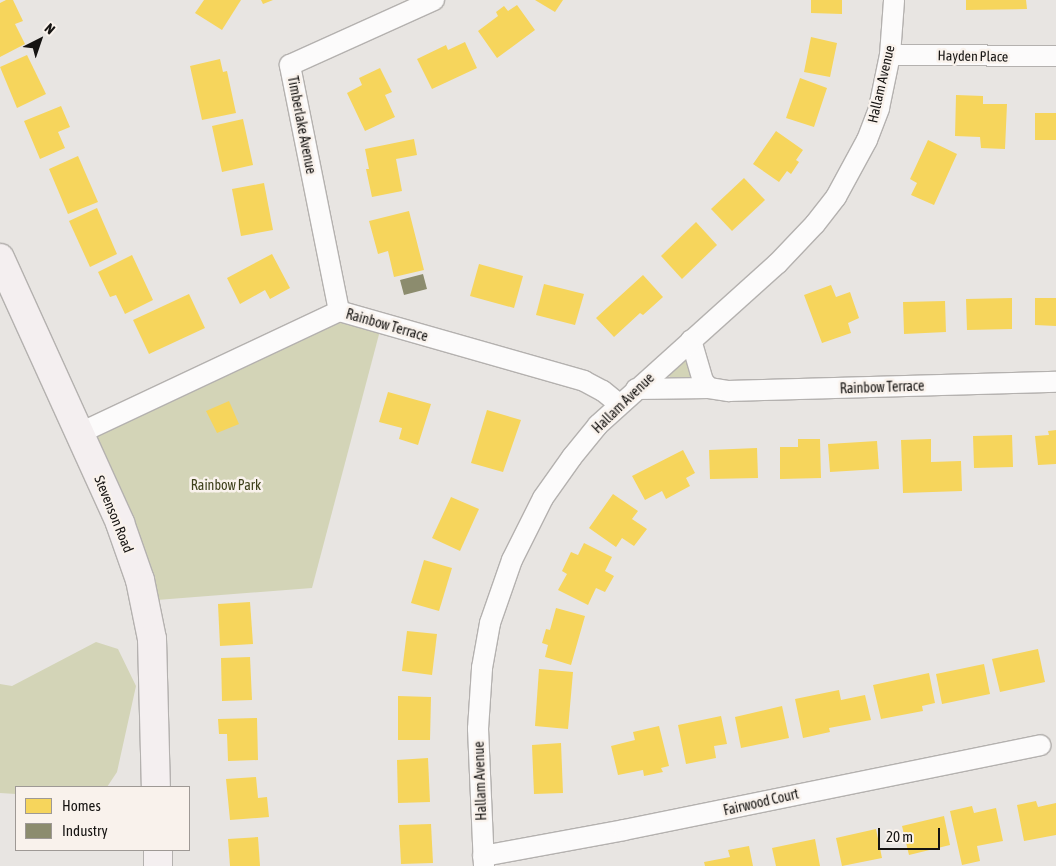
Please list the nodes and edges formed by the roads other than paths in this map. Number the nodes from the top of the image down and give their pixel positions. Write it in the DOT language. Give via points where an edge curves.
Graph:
graph roads {
  1 [pos="434,0"];
  2 [pos="894,0"];
  3 [pos="890,55"];
  4 [pos="1056,56"];
  5 [pos="0,258"];
  6 [pos="339,311"];
  7 [pos="691,340"];
  8 [pos="1056,382"];
  9 [pos="709,388"];
  10 [pos="636,389"];
  11 [pos="619,404"];
  12 [pos="80,433"];
  13 [pos="1040,745"];
  14 [pos="156,786"];
  15 [pos="158,851"];
  16 [pos="483,861"];
  17 [pos="158,866"];
  1 -- 6 [label="street, Timberlake Avenue" via="290,65"];
  2 -- 3 [label="street, Hallam Avenue"];
  3 -- 4 [label="street, Hayden Place"];
  3 -- 7 [label="street, Hallam Avenue" via="867,140 836,197 777,264"];
  5 -- 12 [label="main road, Stevenson Road"];
  6 -- 11 [label="street, Rainbow Terrace" via="584,381"];
  6 -- 12 [label="street, Rainbow Terrace"];
  7 -- 9 [label="street" via="703,382"];
  7 -- 10 [label="street, Hallam Avenue"];
  8 -- 9 [label="street, Rainbow Terrace" via="729,391"];
  9 -- 10 [label="street, Rainbow Terrace"];
  10 -- 11 [label="street, Hallam Avenue"];
  11 -- 16 [label="street, Hallam Avenue" via="577,450 543,498 512,560 490,623 482,668 478,729"];
  12 -- 14 [label="main road, Stevenson Road" via="120,524 140,580 152,639"];
  13 -- 16 [label="street, Fairwood Court"];
  15 -- 17 [label="main road"];
}
